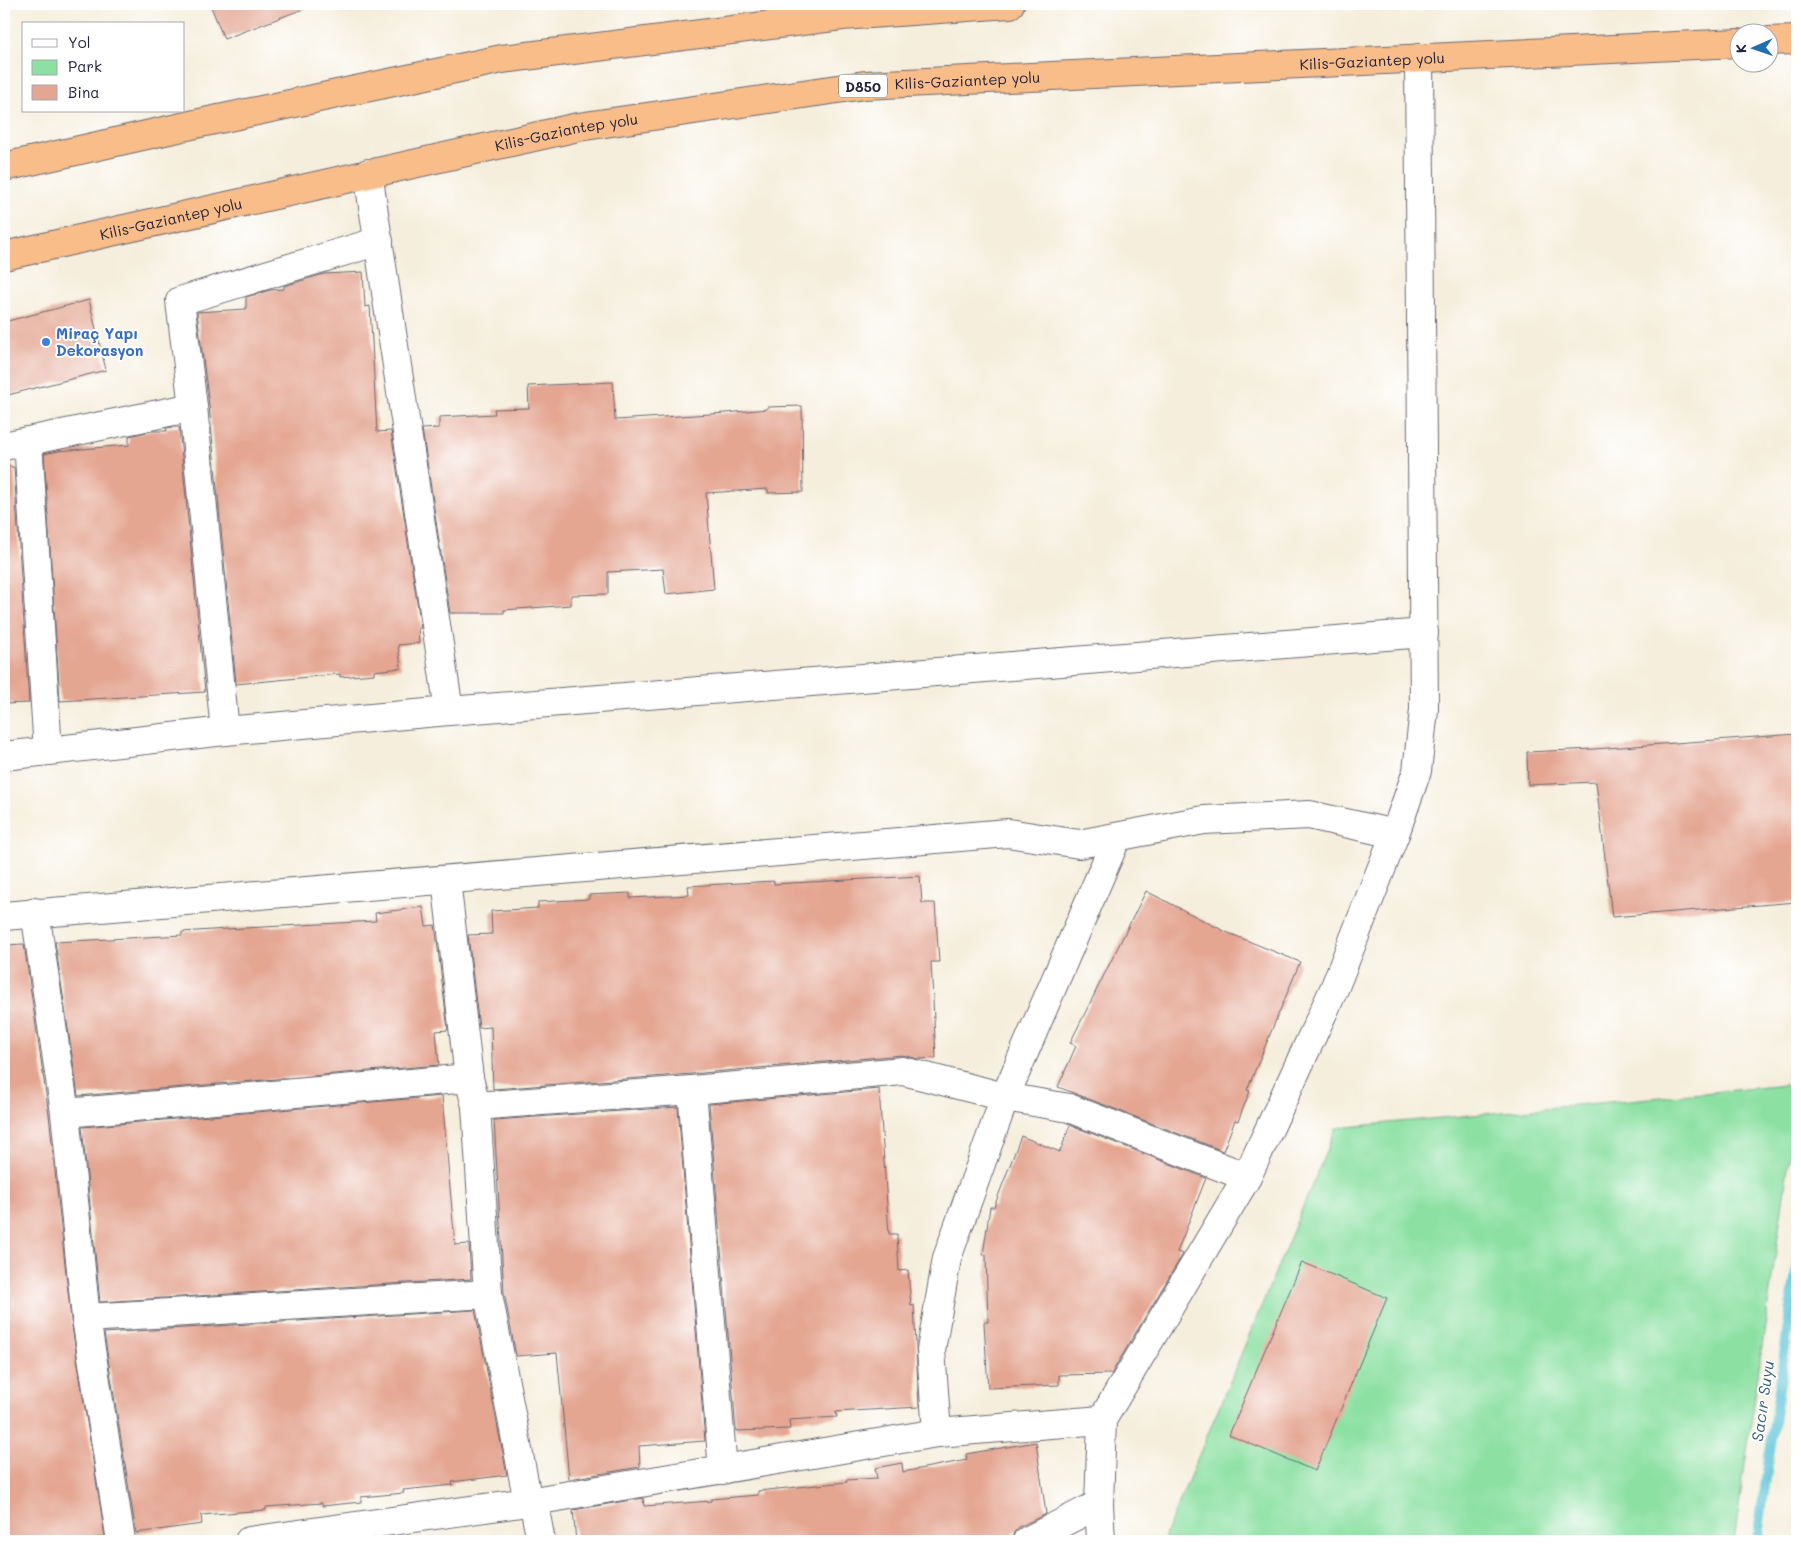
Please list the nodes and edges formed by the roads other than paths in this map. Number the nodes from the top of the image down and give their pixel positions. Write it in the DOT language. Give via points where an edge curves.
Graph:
graph roads {
  1 [pos="1010,4"];
  2 [pos="893,8"];
  3 [pos="1797,40"];
  4 [pos="1778,41"];
  5 [pos="1728,43"];
  6 [pos="1419,58"];
  7 [pos="4,168"];
  8 [pos="368,174"];
  9 [pos="379,241"];
  10 [pos="4,256"];
  11 [pos="193,407"];
  12 [pos="16,443"];
  13 [pos="1424,633"];
  14 [pos="449,711"];
  15 [pos="225,731"];
  16 [pos="48,751"];
  17 [pos="4,756"];
  18 [pos="1395,834"];
  19 [pos="1117,837"];
  20 [pos="446,880"];
  21 [pos="35,912"];
  22 [pos="4,916"];
  23 [pos="469,1078"];
  24 [pos="692,1090"];
  25 [pos="1005,1097"];
  26 [pos="476,1106"];
  27 [pos="65,1113"];
  28 [pos="1247,1178"];
  29 [pos="488,1294"];
  30 [pos="86,1318"];
  31 [pos="1102,1420"];
  32 [pos="937,1433"];
  33 [pos="723,1470"];
  34 [pos="530,1501"];
  35 [pos="1099,1504"];
  36 [pos="328,1536"];
  37 [pos="121,1541"];
  38 [pos="249,1541"];
  39 [pos="541,1541"];
  40 [pos="1027,1541"];
  41 [pos="1101,1541"];
  1 -- 2 [label="highway"];
  2 -- 7 [label="highway" via="502,60"];
  3 -- 4 [label="highway"];
  5 -- 6 [label="highway, Kilis-Gaziantep yolu / D850"];
  6 -- 8 [label="highway, Kilis-Gaziantep yolu / D850" via="865,85 578,127"];
  6 -- 13 [label="street"];
  8 -- 9 [label="street"];
  8 -- 10 [label="highway, Kilis-Gaziantep yolu / D850"];
  9 -- 11 [label="street" via="180,301"];
  9 -- 14 [label="street"];
  11 -- 12 [label="street"];
  11 -- 15 [label="street"];
  12 -- 16 [label="street"];
  13 -- 14 [label="street"];
  13 -- 18 [label="street" via="1424,710 1417,771"];
  14 -- 15 [label="street"];
  15 -- 16 [label="street"];
  16 -- 17 [label="street"];
  18 -- 19 [label="street" via="1309,815 1204,820"];
  18 -- 28 [label="street" via="1334,989"];
  19 -- 20 [label="street" via="1079,844 1008,833"];
  19 -- 25 [label="street"];
  20 -- 21 [label="street"];
  20 -- 23 [label="street"];
  21 -- 22 [label="street"];
  21 -- 27 [label="street"];
  23 -- 26 [label="street"];
  23 -- 27 [label="street"];
  24 -- 25 [label="street" via="903,1071"];
  24 -- 26 [label="street"];
  24 -- 33 [label="street"];
  25 -- 28 [label="street" via="1069,1108"];
  25 -- 32 [label="street" via="947,1258 931,1350"];
  26 -- 29 [label="street"];
  27 -- 30 [label="street"];
  28 -- 31 [label="street"];
  29 -- 30 [label="street"];
  29 -- 34 [label="street"];
  30 -- 37 [label="street"];
  31 -- 32 [label="street"];
  31 -- 35 [label="street"];
  32 -- 33 [label="street"];
  33 -- 34 [label="street"];
  34 -- 36 [label="street"];
  34 -- 39 [label="street"];
  35 -- 40 [label="street"];
  35 -- 41 [label="street"];
  36 -- 38 [label="street"];
}
